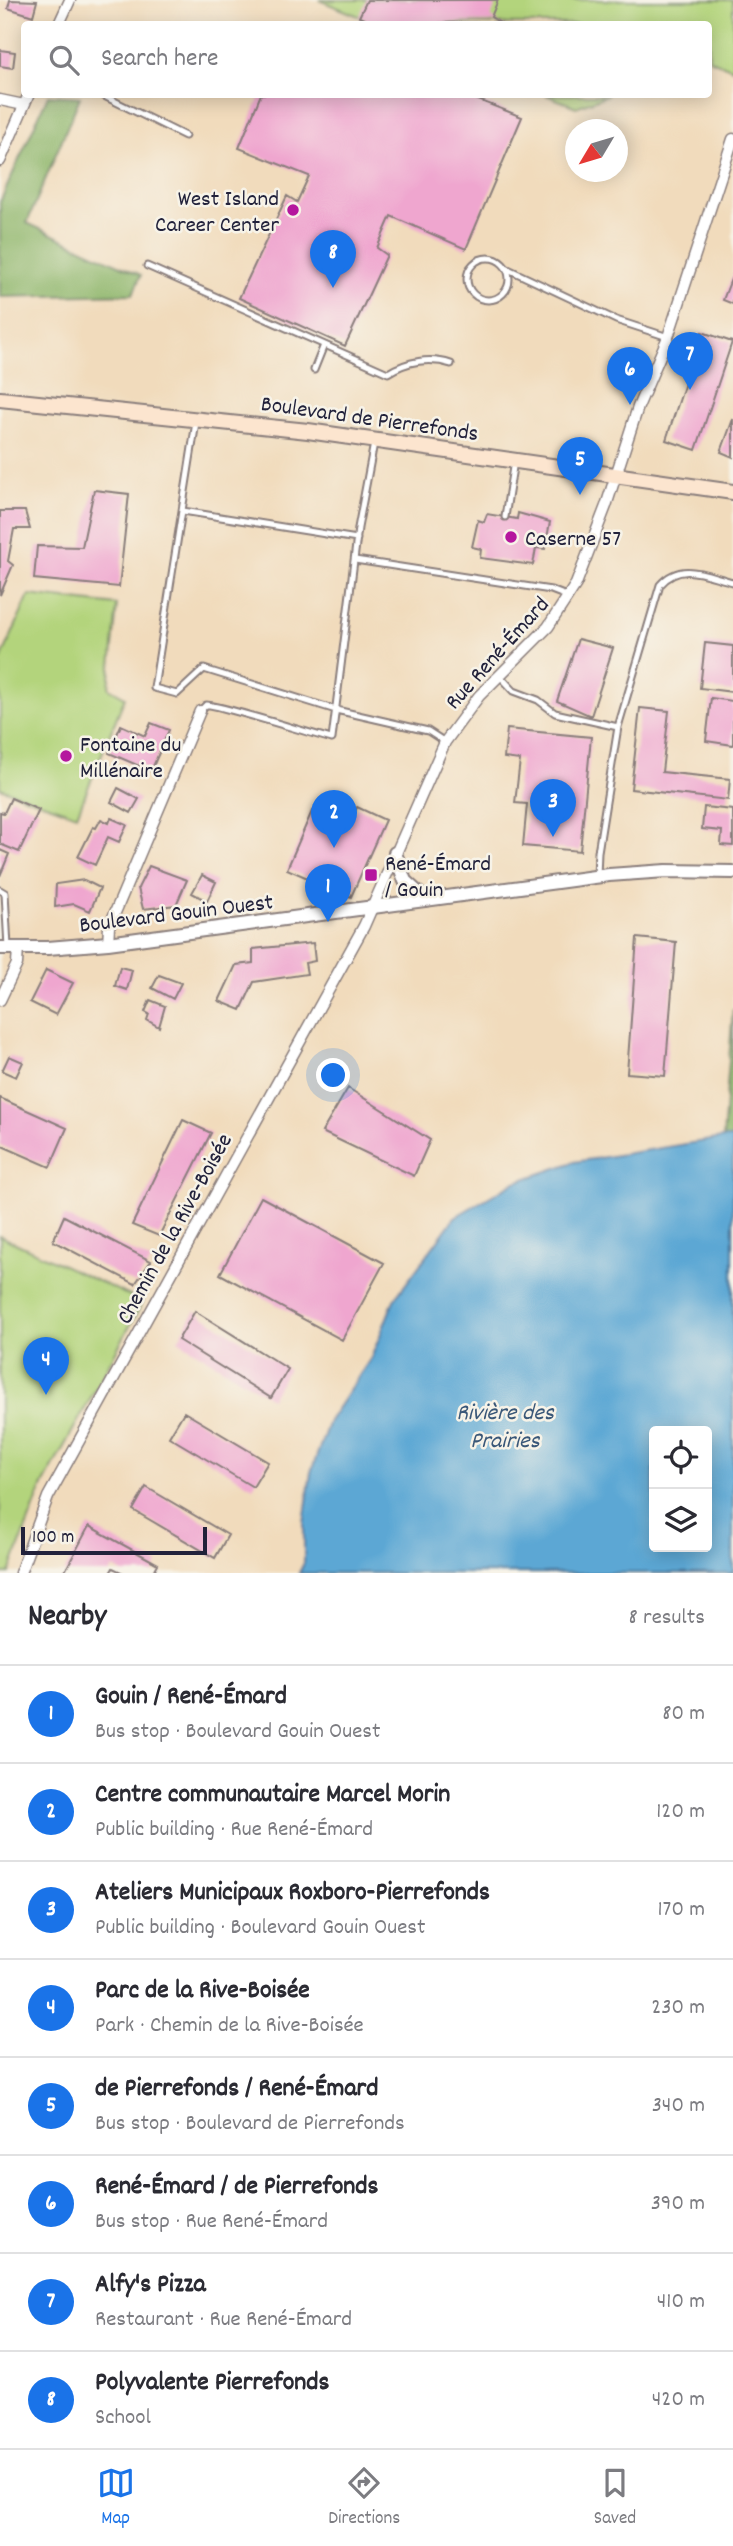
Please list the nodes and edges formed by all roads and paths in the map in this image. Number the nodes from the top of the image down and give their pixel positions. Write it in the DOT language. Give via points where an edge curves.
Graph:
graph roads {
  1 [pos="70,0"];
  2 [pos="60,21"];
  3 [pos="27,98"];
  4 [pos="108,98"];
  5 [pos="0,100"];
  6 [pos="24,105"];
  7 [pos="185,136"];
  8 [pos="733,139"];
  9 [pos="0,161"];
  10 [pos="146,266"];
  11 [pos="506,268"];
  12 [pos="668,337"];
  13 [pos="324,345"];
  14 [pos="452,364"];
  15 [pos="314,370"];
  16 [pos="0,398"];
  17 [pos="197,419"];
  18 [pos="375,440"];
  19 [pos="514,460"];
  20 [pos="615,475"];
  21 [pos="733,492"];
  22 [pos="183,510"];
  23 [pos="505,517"];
  24 [pos="357,539"];
  25 [pos="355,560"];
  26 [pos="733,582"];
  27 [pos="569,597"];
  28 [pos="500,676"];
  29 [pos="336,710"];
  30 [pos="200,711"];
  31 [pos="618,727"];
  32 [pos="446,742"];
  33 [pos="395,853"];
  34 [pos="733,872"];
  35 [pos="597,876"];
  36 [pos="0,890"];
  37 [pos="426,901"];
  38 [pos="372,908"];
  39 [pos="108,943"];
  40 [pos="9,948"];
  41 [pos="0,1000"];
  42 [pos="20,1573"];
  1 -- 2 [label="street"];
  3 -- 6 [label="street"];
  4 -- 7 [label="lane"];
  5 -- 6 [label="street"];
  6 -- 9 [label="street"];
  8 -- 12 [label="street, Rue René-Émard"];
  10 -- 13 [label="lane"];
  11 -- 11 [label="lane" via="489,258 476,261 468,272 468,286 477,297 497,298 508,282"];
  11 -- 12 [label="lane" via="616,320"];
  12 -- 20 [label="street, Rue René-Émard" via="640,400"];
  13 -- 14 [label="lane" via="388,373 401,365 436,359"];
  13 -- 15 [label="lane"];
  16 -- 17 [label="main road, Boulevard de Pierrefonds"];
  17 -- 18 [label="main road, Boulevard de Pierrefonds"];
  17 -- 22 [label="lane"];
  18 -- 19 [label="main road, Boulevard de Pierrefonds"];
  18 -- 24 [label="lane"];
  19 -- 20 [label="main road, Boulevard de Pierrefonds"];
  19 -- 23 [label="lane"];
  20 -- 21 [label="main road, Boulevard de Pierrefonds"];
  20 -- 27 [label="street, Rue René-Émard" via="590,552"];
  22 -- 24 [label="lane"];
  22 -- 29 [label="lane" via="153,688 177,694 204,669"];
  24 -- 25 [label="lane"];
  25 -- 27 [label="lane" via="551,590"];
  25 -- 29 [label="lane"];
  26 -- 31 [label="lane" via="680,569 660,585"];
  27 -- 28 [label="street, Rue René-Émard"];
  28 -- 31 [label="lane" via="514,691 555,713"];
  28 -- 32 [label="street, Rue René-Émard" via="473,703"];
  29 -- 30 [label="lane" via="332,739 214,704"];
  29 -- 32 [label="lane" via="428,731"];
  30 -- 39 [label="street" via="109,927"];
  31 -- 35 [label="lane"];
  32 -- 33 [label="street, Rue René-Émard"];
  33 -- 37 [label="street" via="405,881"];
  33 -- 38 [label="street, Rue René-Émard"];
  34 -- 35 [label="street, Boulevard Gouin Ouest" via="675,870"];
  35 -- 37 [label="street, Boulevard Gouin Ouest"];
  36 -- 40 [label="lane" via="5,892"];
  37 -- 38 [label="street, Boulevard Gouin Ouest"];
  38 -- 39 [label="street, Boulevard Gouin Ouest"];
  38 -- 42 [label="street, Chemin de la Rive-Boisée" via="51,1490"];
  39 -- 40 [label="street, Boulevard Gouin Ouest"];
  40 -- 41 [label="street" via="17,964"];
}
